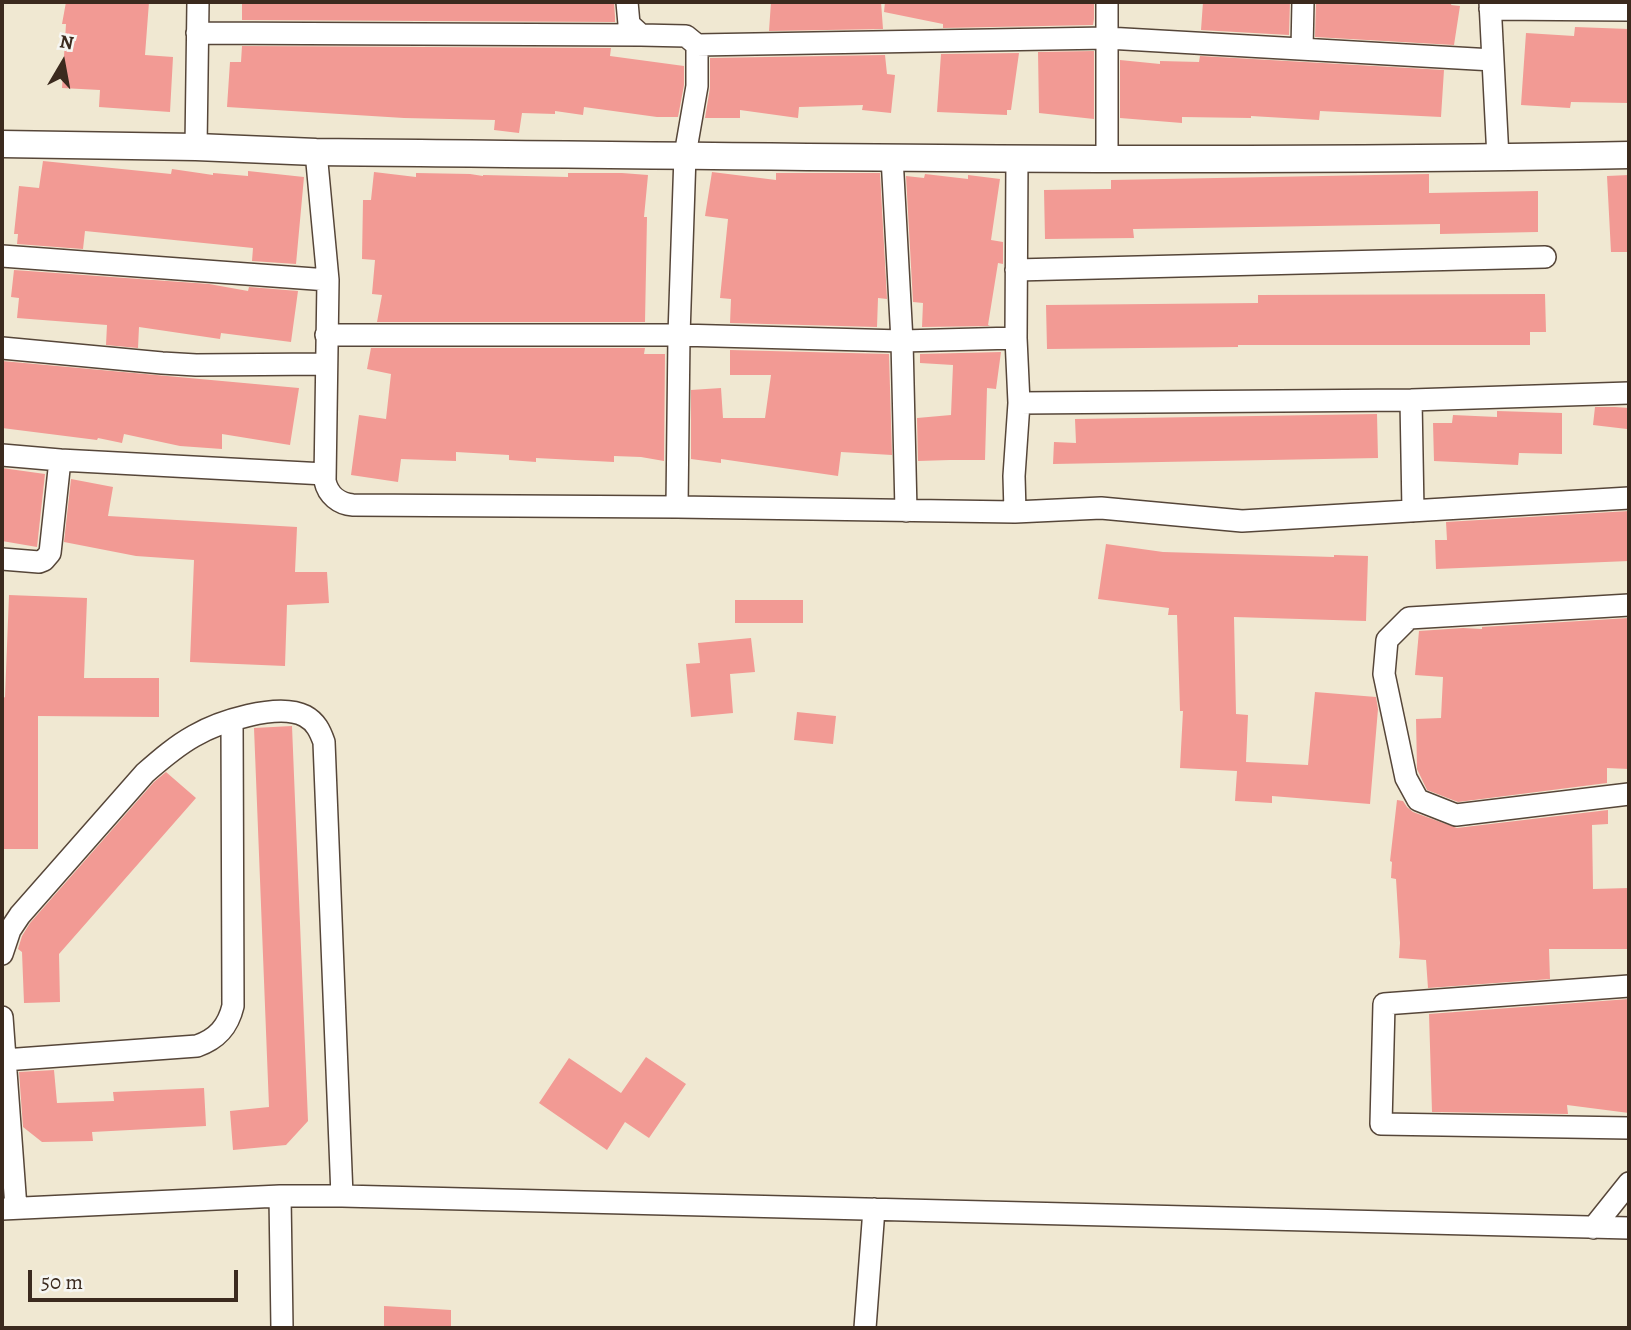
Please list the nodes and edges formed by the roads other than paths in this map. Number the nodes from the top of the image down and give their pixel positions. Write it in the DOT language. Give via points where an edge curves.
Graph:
graph roads {
  1 [pos="198,2"];
  2 [pos="627,2"];
  3 [pos="1107,2"];
  4 [pos="1303,2"];
  5 [pos="1490,6"];
  6 [pos="1629,10"];
  7 [pos="197,33"];
  8 [pos="641,36"];
  9 [pos="1107,38"];
  10 [pos="697,44"];
  11 [pos="1302,49"];
  12 [pos="1493,60"];
  13 [pos="2,144"];
  14 [pos="195,146"];
  15 [pos="316,152"];
  16 [pos="685,155"];
  17 [pos="1629,155"];
  18 [pos="892,157"];
  19 [pos="1017,158"];
  20 [pos="1107,158"];
  21 [pos="1498,158"];
  22 [pos="2,256"];
  23 [pos="1545,257"];
  24 [pos="1016,270"];
  25 [pos="328,280"];
  26 [pos="326,335"];
  27 [pos="679,335"];
  28 [pos="1016,338"];
  29 [pos="902,341"];
  30 [pos="2,348"];
  31 [pos="326,364"];
  32 [pos="1629,393"];
  33 [pos="1410,400"];
  34 [pos="1019,403"];
  35 [pos="2,455"];
  36 [pos="60,460"];
  37 [pos="325,474"];
  38 [pos="1629,498"];
  39 [pos="677,507"];
  40 [pos="905,511"];
  41 [pos="1413,511"];
  42 [pos="1016,512"];
  43 [pos="2,559"];
  44 [pos="1629,605"];
  45 [pos="232,720"];
  46 [pos="1629,794"];
  47 [pos="2,954"];
  48 [pos="1629,985"];
  49 [pos="2,1017"];
  50 [pos="4,1060"];
  51 [pos="1629,1128"];
  52 [pos="1629,1183"];
  53 [pos="280,1196"];
  54 [pos="342,1196"];
  55 [pos="9,1209"];
  56 [pos="874,1209"];
  57 [pos="1593,1228"];
  58 [pos="1629,1228"];
  59 [pos="282,1328"];
  60 [pos="866,1328"];
  1 -- 7 [label="street"];
  2 -- 8 [label="street" via="629,24"];
  3 -- 9 [label="street"];
  4 -- 11 [label="street"];
  5 -- 6 [label="street"];
  5 -- 12 [label="street"];
  7 -- 8 [label="street"];
  7 -- 14 [label="street"];
  8 -- 10 [label="street" via="686,36"];
  9 -- 10 [label="street"];
  9 -- 11 [label="street"];
  9 -- 20 [label="street"];
  10 -- 16 [label="street" via="697,86"];
  11 -- 12 [label="street"];
  12 -- 21 [label="street"];
  13 -- 14 [label="street"];
  14 -- 15 [label="street"];
  15 -- 16 [label="street"];
  15 -- 25 [label="street"];
  16 -- 18 [label="street"];
  16 -- 27 [label="street"];
  17 -- 21 [label="street"];
  18 -- 19 [label="street"];
  18 -- 29 [label="street"];
  19 -- 20 [label="street"];
  19 -- 24 [label="street"];
  20 -- 21 [label="street"];
  22 -- 25 [label="street"];
  23 -- 24 [label="street"];
  24 -- 28 [label="street"];
  25 -- 26 [label="street"];
  26 -- 27 [label="street"];
  26 -- 31 [label="street"];
  27 -- 29 [label="street"];
  27 -- 39 [label="street"];
  28 -- 29 [label="street"];
  28 -- 34 [label="street"];
  29 -- 40 [label="street"];
  30 -- 31 [label="street" via="196,365"];
  31 -- 37 [label="street"];
  32 -- 33 [label="street"];
  33 -- 34 [label="street"];
  33 -- 41 [label="street"];
  34 -- 42 [label="street"];
  35 -- 36 [label="street"];
  36 -- 37 [label="street"];
  36 -- 43 [label="street" via="50,553 39,562"];
  37 -- 39 [label="street" via="330,493 353,505"];
  38 -- 41 [label="street"];
  39 -- 40 [label="street"];
  40 -- 42 [label="street"];
  41 -- 42 [label="street" via="1242,521 1101,508"];
  44 -- 46 [label="street" via="1409,618 1387,640 1384,674 1406,778 1418,800 1456,815"];
  45 -- 47 [label="street" via="194,736 145,773 20,915"];
  45 -- 50 [label="street" via="233,1006 225,1027 197,1046"];
  45 -- 54 [label="street" via="272,712 303,715 313,721 324,741"];
  48 -- 51 [label="street" via="1384,1004 1381,1124"];
  49 -- 50 [label="street"];
  50 -- 55 [label="street"];
  52 -- 57 [label="street"];
  53 -- 54 [label="street"];
  53 -- 55 [label="street"];
  53 -- 59 [label="street"];
  54 -- 56 [label="street"];
  56 -- 57 [label="street"];
  56 -- 60 [label="street"];
  57 -- 58 [label="street"];
}
